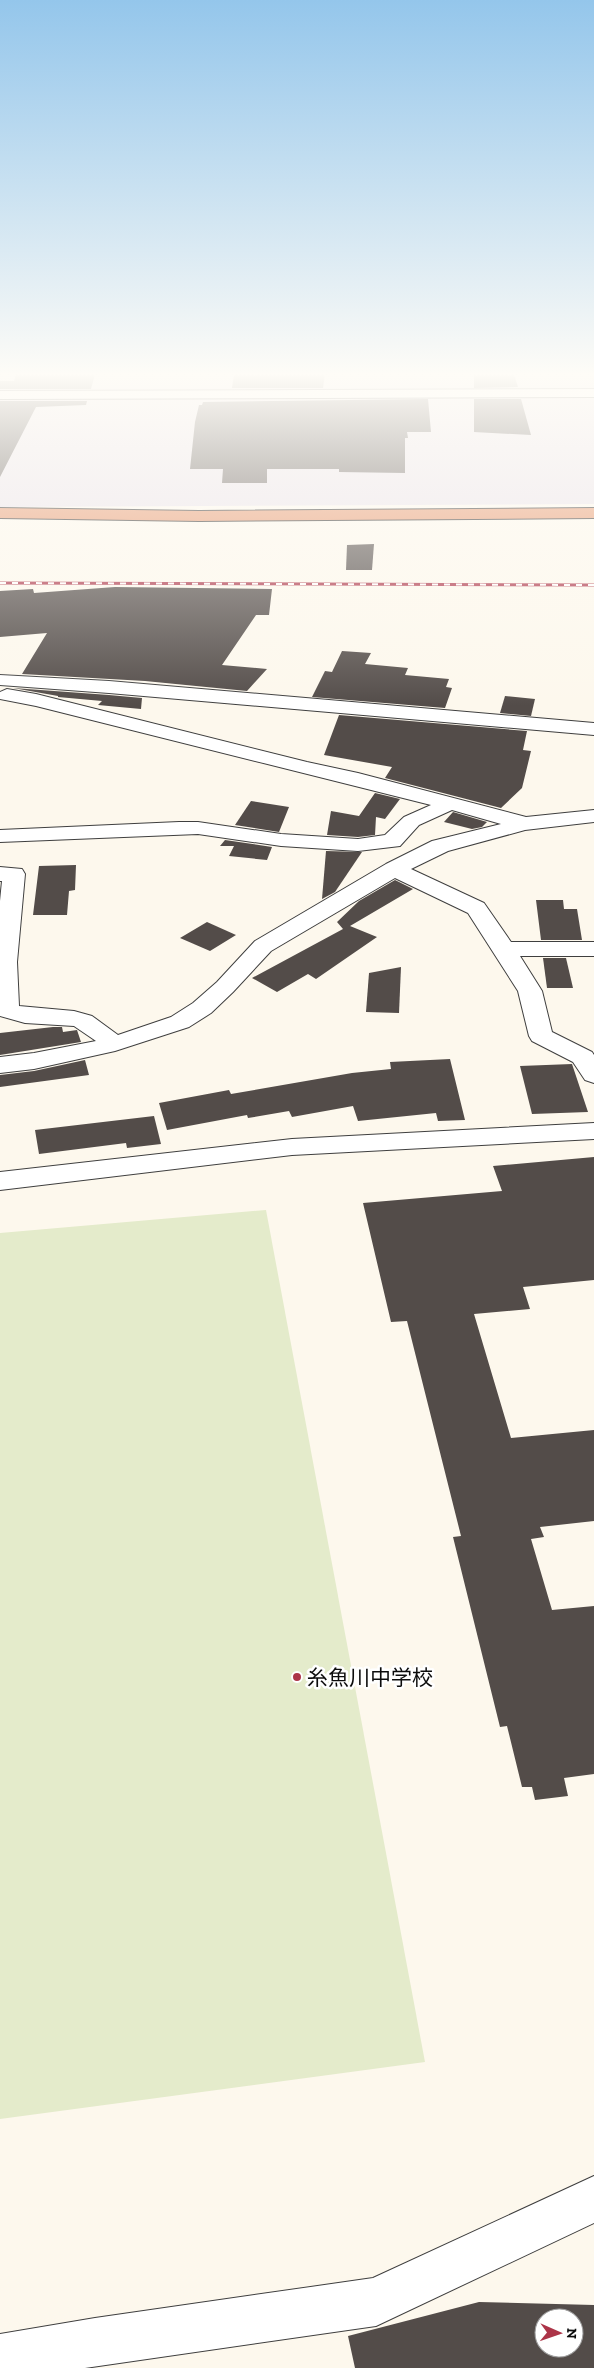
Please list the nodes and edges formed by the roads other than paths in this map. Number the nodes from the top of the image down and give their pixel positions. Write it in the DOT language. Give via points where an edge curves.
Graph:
graph roads {
  1 [pos="0,513"];
  2 [pos="594,513"];
  3 [pos="0,680"];
  4 [pos="0,693"];
  5 [pos="594,728"];
  6 [pos="448,804"];
  7 [pos="594,816"];
  8 [pos="524,824"];
  9 [pos="0,836"];
  10 [pos="392,841"];
  11 [pos="440,846"];
  12 [pos="394,869"];
  13 [pos="0,874"];
  14 [pos="504,949"];
  15 [pos="594,949"];
  16 [pos="2,999"];
  17 [pos="114,1044"];
  18 [pos="0,1065"];
  19 [pos="594,1075"];
  20 [pos="594,1130"];
  21 [pos="0,1181"];
  22 [pos="594,2199"];
  23 [pos="0,2358"];
  1 -- 2 [label="highway" via="199,516"];
  3 -- 5 [label="street"];
  4 -- 6 [label="street" via="306,768 351,776"];
  6 -- 8 [label="street"];
  6 -- 10 [label="street" via="415,817"];
  7 -- 8 [label="street"];
  8 -- 11 [label="street"];
  9 -- 10 [label="street" via="198,828 281,840 358,845"];
  10 -- 11 [label="street"];
  11 -- 12 [label="street"];
  12 -- 14 [label="street" via="476,908"];
  12 -- 17 [label="street" via="263,946 225,987 180,1022"];
  13 -- 16 [label="street" via="14,874"];
  14 -- 15 [label="street"];
  14 -- 19 [label="street" via="530,991 542,1036 583,1057"];
  16 -- 17 [label="street" via="7,1010 21,1016 60,1016 86,1022"];
  17 -- 18 [label="street"];
  20 -- 21 [label="street" via="292,1147"];
  22 -- 23 [label="street" via="376,2302"];
}
